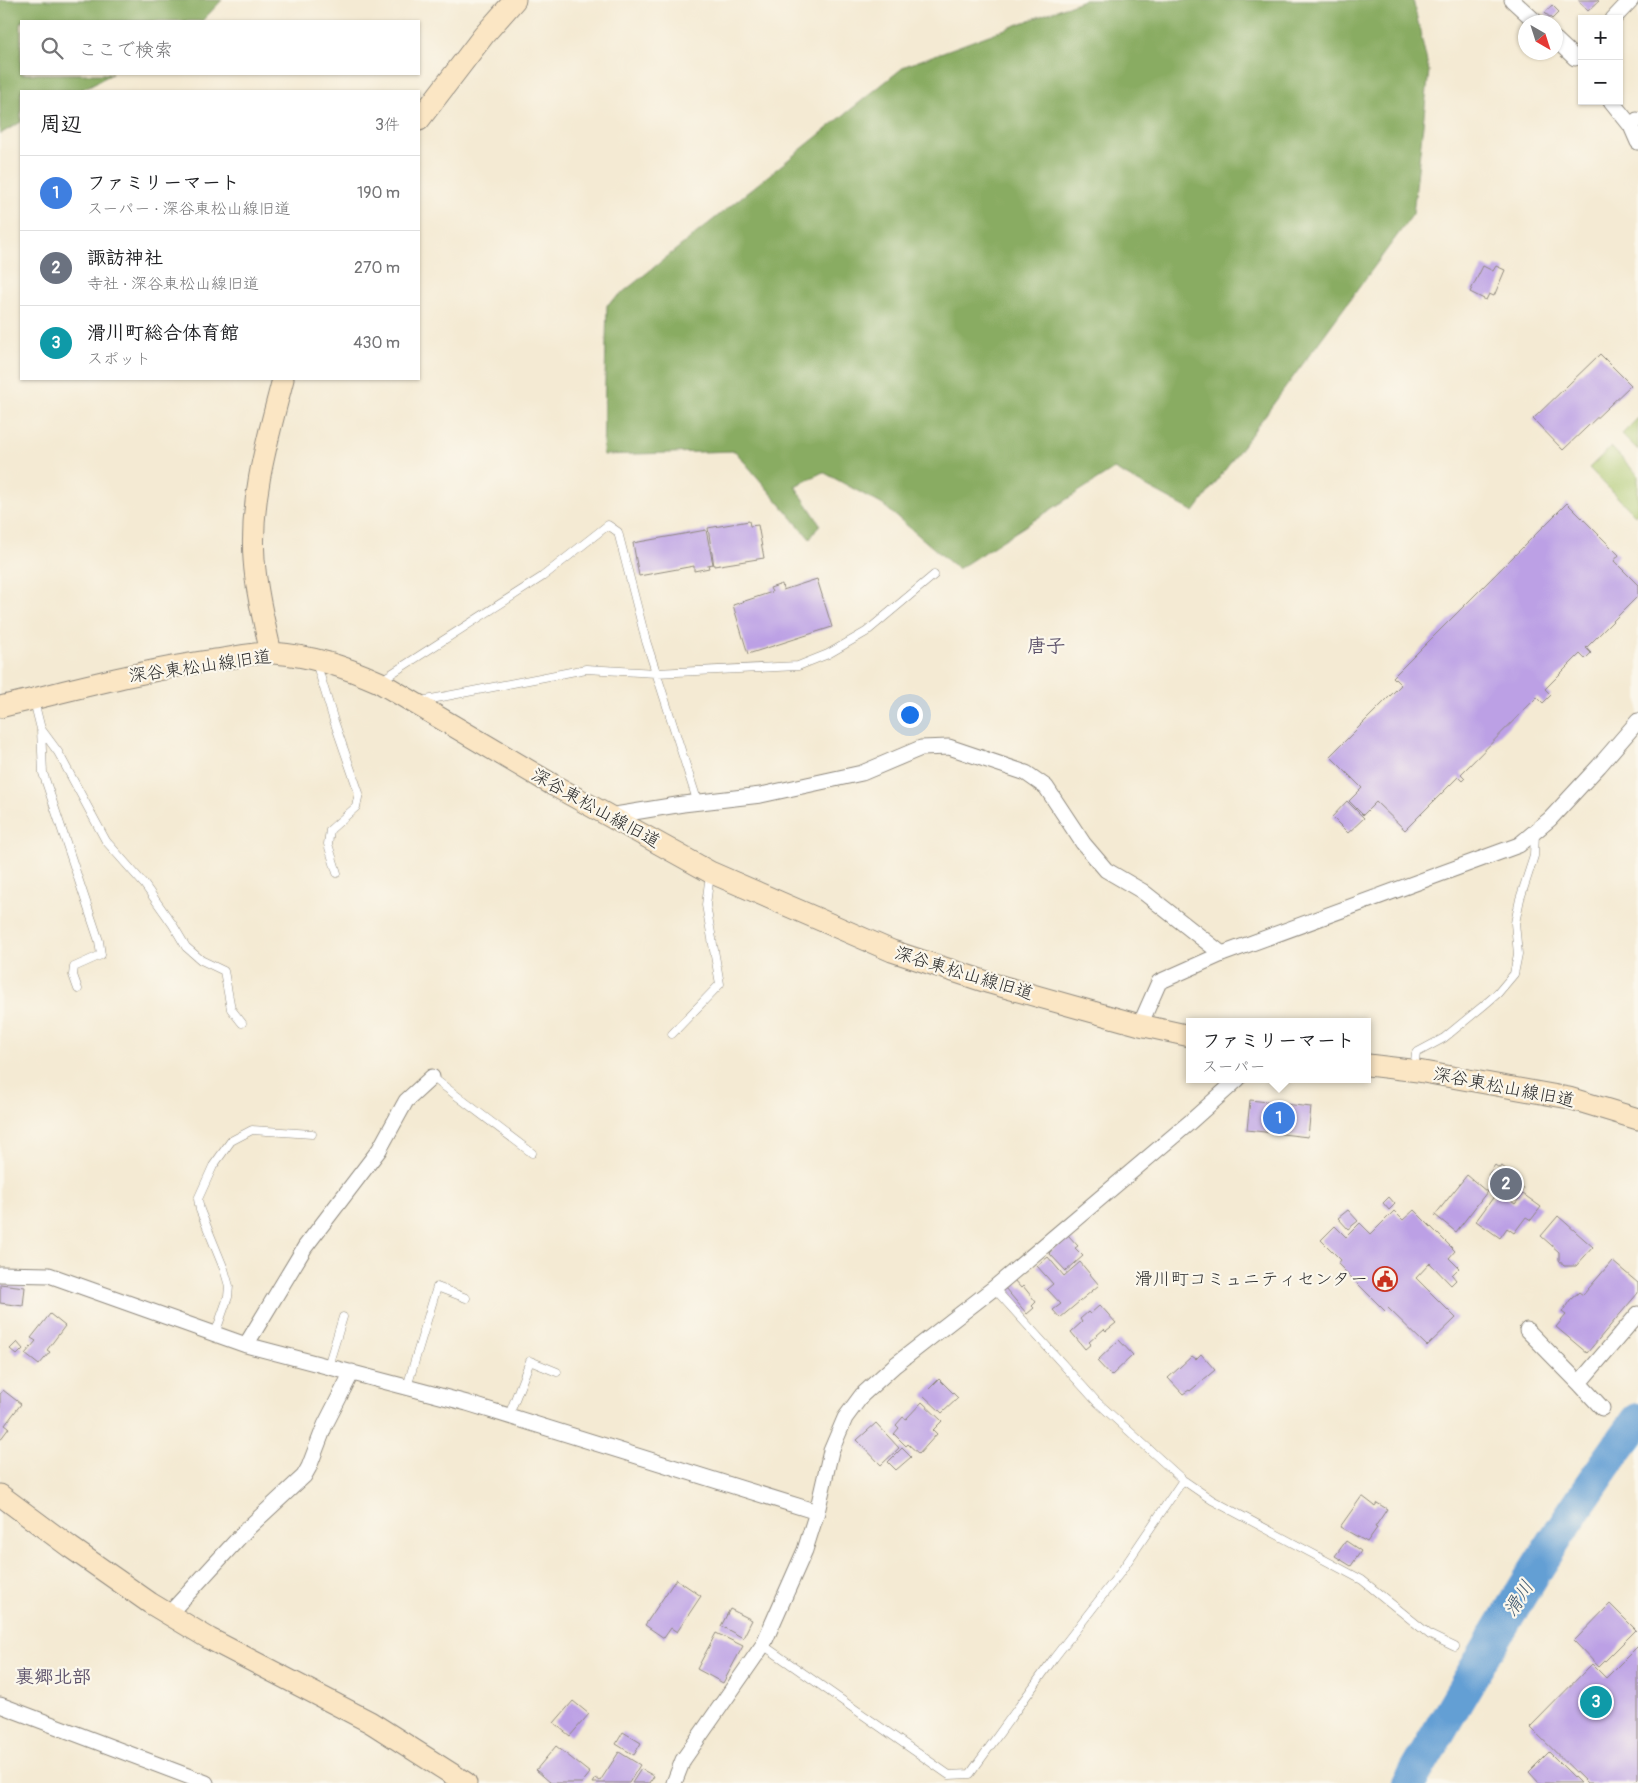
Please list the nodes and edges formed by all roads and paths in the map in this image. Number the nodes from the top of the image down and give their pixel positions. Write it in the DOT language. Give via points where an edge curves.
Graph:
graph roads {
  1 [pos="515,0"];
  2 [pos="1512,0"];
  3 [pos="1631,0"];
  4 [pos="1528,15"];
  5 [pos="1617,15"];
  6 [pos="1563,46"];
  7 [pos="1578,57"];
  8 [pos="1615,105"];
  9 [pos="420,119"];
  10 [pos="1634,123"];
  11 [pos="1638,142"];
  12 [pos="283,380"];
  13 [pos="934,575"];
  14 [pos="271,653"];
  15 [pos="315,658"];
  16 [pos="656,673"];
  17 [pos="379,682"];
  18 [pos="34,699"];
  19 [pos="414,702"];
  20 [pos="0,707"];
  21 [pos="1638,721"];
  22 [pos="42,729"];
  23 [pos="698,802"];
  24 [pos="609,816"];
  25 [pos="1535,832"];
  26 [pos="710,872"];
  27 [pos="338,873"];
  28 [pos="1222,954"];
  29 [pos="78,989"];
  30 [pos="242,1023"];
  31 [pos="1140,1025"];
  32 [pos="672,1034"];
  33 [pos="1186,1035"];
  34 [pos="1371,1065"];
  35 [pos="1414,1071"];
  36 [pos="432,1077"];
  37 [pos="1234,1083"];
  38 [pos="1638,1119"];
  39 [pos="312,1134"];
  40 [pos="532,1153"];
  41 [pos="0,1274"];
  42 [pos="994,1288"];
  43 [pos="466,1298"];
  44 [pos="1638,1314"];
  45 [pos="343,1317"];
  46 [pos="1527,1330"];
  47 [pos="215,1334"];
  48 [pos="246,1345"];
  49 [pos="328,1366"];
  50 [pos="352,1372"];
  51 [pos="557,1372"];
  52 [pos="1579,1383"];
  53 [pos="407,1387"];
  54 [pos="1602,1408"];
  55 [pos="509,1415"];
  56 [pos="1183,1480"];
  57 [pos="0,1495"];
  58 [pos="817,1512"];
  59 [pos="169,1614"];
  60 [pos="764,1645"];
  61 [pos="1454,1647"];
  62 [pos="0,1705"];
  63 [pos="206,1783"];
  64 [pos="466,1783"];
  65 [pos="674,1783"];
  1 -- 9 [label="street"];
  2 -- 4 [label="street"];
  3 -- 5 [label="street"];
  6 -- 7 [label="street"];
  8 -- 10 [label="street"];
  10 -- 11 [label="street"];
  12 -- 14 [label="street" via="263,456 254,528 258,589"];
  13 -- 16 [label="lane" via="866,632 828,654 798,666"];
  14 -- 15 [label="street, 深谷東松山線旧道"];
  14 -- 18 [label="street, 深谷東松山線旧道" via="179,665"];
  15 -- 17 [label="street, 深谷東松山線旧道" via="349,668"];
  15 -- 27 [label="lane" via="359,792 356,807 330,830 328,844"];
  16 -- 17 [label="lane" via="618,532 608,525 542,577"];
  16 -- 19 [label="lane" via="586,669"];
  16 -- 23 [label="lane"];
  17 -- 19 [label="street, 深谷東松山線旧道"];
  18 -- 20 [label="street, 深谷東松山線旧道"];
  18 -- 22 [label="lane"];
  19 -- 24 [label="street, 深谷東松山線旧道"];
  21 -- 25 [label="street"];
  22 -- 29 [label="lane" via="43,773 99,940 101,955 74,968"];
  22 -- 30 [label="lane" via="106,841 144,884 186,947 201,960 224,972 231,1008"];
  23 -- 24 [label="street"];
  23 -- 28 [label="street" via="761,794 862,773 921,748 949,747 1026,773 1046,787 1083,843 1106,870 1142,891"];
  24 -- 26 [label="street, 深谷東松山線旧道"];
  25 -- 28 [label="street" via="1519,845"];
  25 -- 35 [label="lane" via="1534,856 1515,923 1518,954 1514,974 1498,993 1444,1038 1416,1053"];
  26 -- 31 [label="street, 深谷東松山線旧道" via="892,951 990,983"];
  26 -- 32 [label="lane" via="706,905 720,984"];
  28 -- 31 [label="street" via="1159,982"];
  31 -- 33 [label="street, 深谷東松山線旧道"];
  34 -- 35 [label="street, 深谷東松山線旧道"];
  35 -- 38 [label="street, 深谷東松山線旧道" via="1569,1098"];
  36 -- 40 [label="lane"];
  36 -- 48 [label="street" via="406,1100 379,1150 305,1247"];
  37 -- 42 [label="street"];
  39 -- 47 [label="lane" via="252,1130 231,1141 213,1166 198,1199 229,1286"];
  41 -- 47 [label="street" via="50,1275"];
  42 -- 56 [label="lane" via="1096,1401"];
  42 -- 58 [label="street" via="862,1395 845,1418 831,1451"];
  43 -- 53 [label="lane" via="437,1287"];
  44 -- 52 [label="street"];
  45 -- 49 [label="lane"];
  46 -- 52 [label="street"];
  47 -- 48 [label="street"];
  48 -- 49 [label="street"];
  49 -- 50 [label="street"];
  50 -- 53 [label="street"];
  50 -- 59 [label="street" via="304,1476 248,1528"];
  51 -- 55 [label="lane" via="530,1361"];
  52 -- 54 [label="street"];
  53 -- 55 [label="street"];
  55 -- 58 [label="street"];
  56 -- 60 [label="lane" via="1120,1574 970,1774 949,1775"];
  56 -- 61 [label="lane" via="1212,1500 1362,1580 1430,1635"];
  57 -- 59 [label="street"];
  58 -- 60 [label="street" via="805,1550"];
  59 -- 64 [label="street" via="210,1639 370,1722"];
  60 -- 65 [label="street" via="683,1760"];
  62 -- 63 [label="street"];
}
